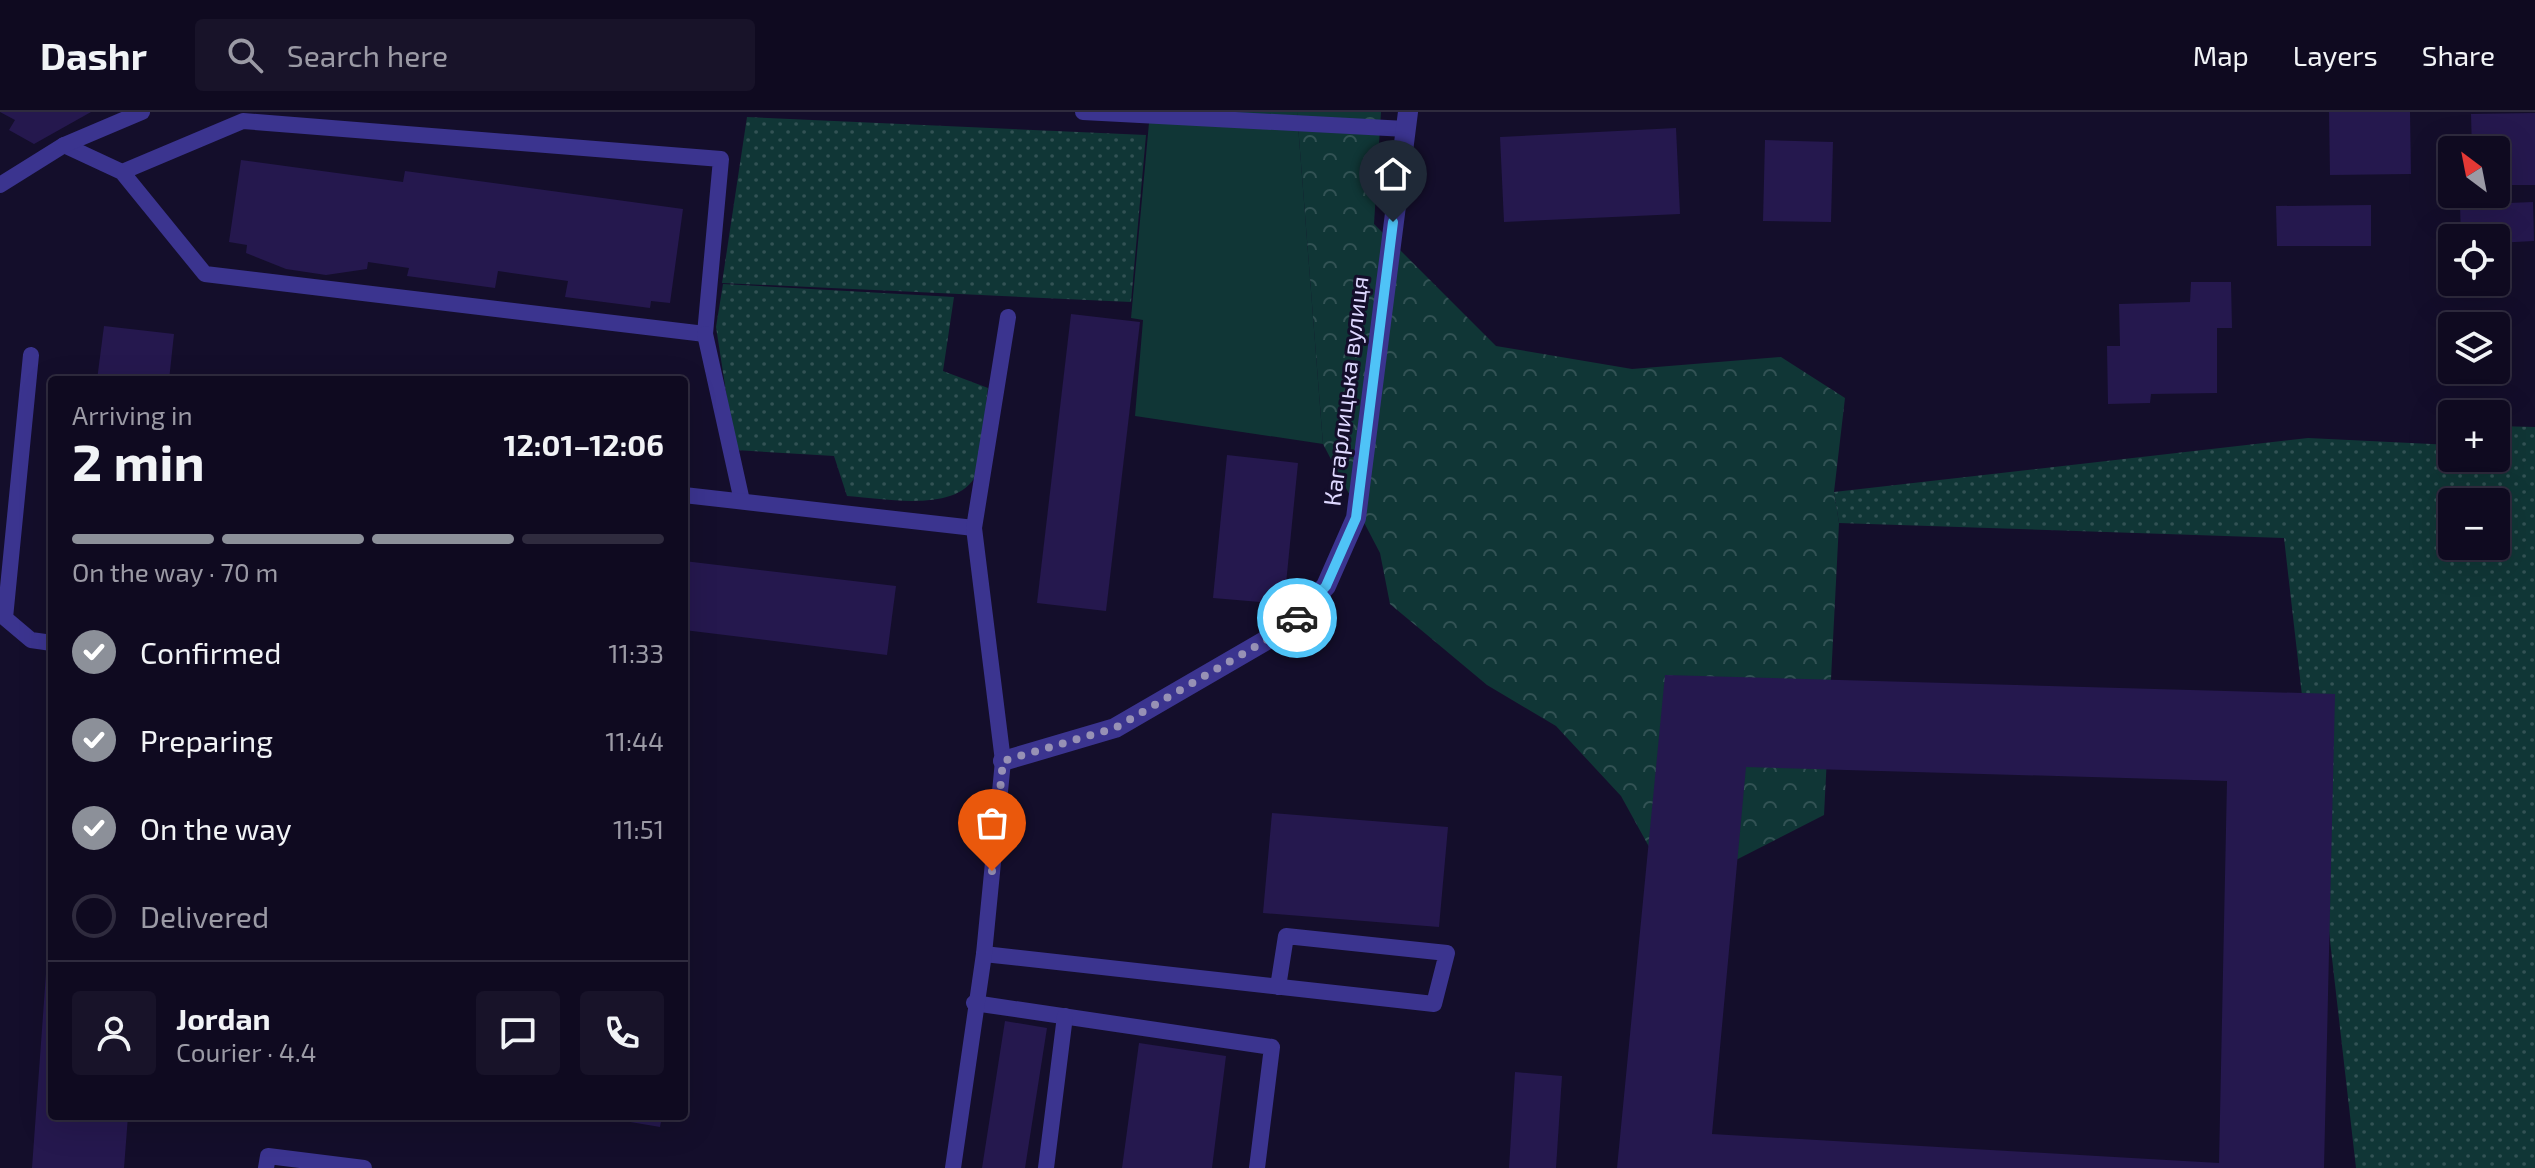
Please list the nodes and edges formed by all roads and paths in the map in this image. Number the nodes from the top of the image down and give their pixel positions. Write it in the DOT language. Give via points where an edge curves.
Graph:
graph roads {
  1 [pos="142,112"];
  2 [pos="1083,112"];
  3 [pos="1407,120"];
  4 [pos="64,145"];
  5 [pos="122,172"];
  6 [pos="0,185"];
  7 [pos="1008,317"];
  8 [pos="705,334"];
  9 [pos="31,355"];
  10 [pos="688,495"];
  11 [pos="742,501"];
  12 [pos="974,528"];
  13 [pos="48,642"];
  14 [pos="1003,761"];
  15 [pos="984,954"];
  16 [pos="1278,987"];
  17 [pos="974,1003"];
  18 [pos="1065,1016"];
  19 [pos="266,1168"];
  20 [pos="364,1168"];
  21 [pos="953,1168"];
  22 [pos="1046,1168"];
  23 [pos="1257,1168"];
  1 -- 4 [label="lane"];
  2 -- 3 [label="lane"];
  3 -- 14 [label="street, Кагарлицька вулиця" via="1356,518 1326,586 1289,627 1115,728"];
  4 -- 5 [label="lane"];
  4 -- 6 [label="lane"];
  5 -- 8 [label="lane" via="205,274"];
  5 -- 8 [label="lane" via="243,121 721,159"];
  7 -- 12 [label="lane"];
  8 -- 11 [label="lane"];
  9 -- 13 [label="lane" via="5,618 31,640"];
  10 -- 11 [label="lane"];
  11 -- 12 [label="lane"];
  12 -- 14 [label="lane"];
  14 -- 15 [label="lane"];
  15 -- 16 [label="lane"];
  15 -- 17 [label="lane"];
  16 -- 16 [label="lane" via="1434,1004 1447,953 1286,936"];
  17 -- 18 [label="lane"];
  17 -- 21 [label="lane"];
  18 -- 22 [label="lane"];
  18 -- 23 [label="lane" via="1272,1047"];
  19 -- 20 [label="lane" via="268,1156"];
}
